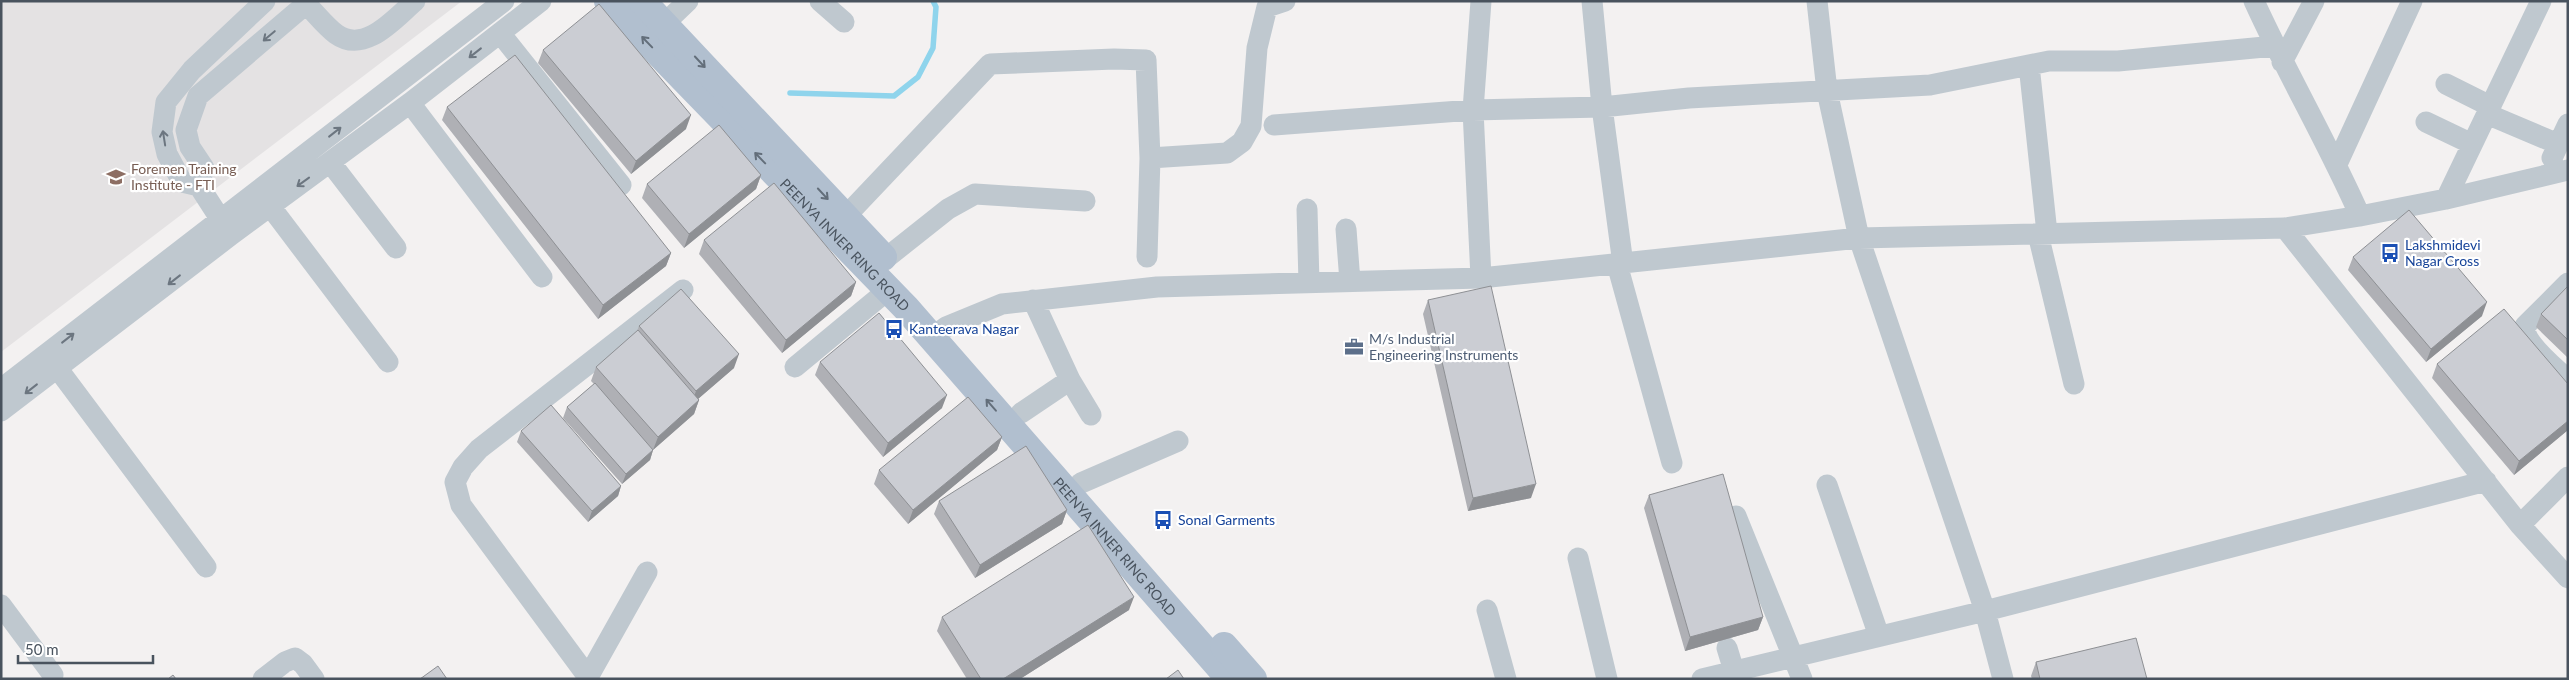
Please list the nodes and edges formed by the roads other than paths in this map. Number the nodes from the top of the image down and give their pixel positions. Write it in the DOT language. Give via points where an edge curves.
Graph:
graph roads {
  1 [pos="265,1"];
  2 [pos="415,1"];
  3 [pos="504,1"];
  4 [pos="541,1"];
  5 [pos="608,1"];
  6 [pos="642,1"];
  7 [pos="688,1"];
  8 [pos="820,1"];
  9 [pos="1285,1"];
  10 [pos="1481,1"];
  11 [pos="1592,1"];
  12 [pos="1817,1"];
  13 [pos="2254,1"];
  14 [pos="2314,1"];
  15 [pos="2412,1"];
  16 [pos="2541,1"];
  17 [pos="304,3"];
  18 [pos="844,22"];
  19 [pos="664,24"];
  20 [pos="500,34"];
  21 [pos="2278,54"];
  22 [pos="2029,65"];
  23 [pos="2446,84"];
  24 [pos="1827,91"];
  25 [pos="410,103"];
  26 [pos="1602,107"];
  27 [pos="1474,110"];
  28 [pos="2488,110"];
  29 [pos="2426,122"];
  30 [pos="2568,124"];
  31 [pos="1274,125"];
  32 [pos="2472,144"];
  33 [pos="2558,144"];
  34 [pos="1150,158"];
  35 [pos="199,160"];
  36 [pos="330,162"];
  37 [pos="2338,164"];
  38 [pos="2568,170"];
  39 [pos="178,174"];
  40 [pos="2544,174"];
  41 [pos="621,185"];
  42 [pos="199,186"];
  43 [pos="2446,199"];
  44 [pos="1085,201"];
  45 [pos="270,206"];
  46 [pos="1307,209"];
  47 [pos="2360,216"];
  48 [pos="845,217"];
  49 [pos="226,227"];
  50 [pos="2285,228"];
  51 [pos="1346,229"];
  52 [pos="2043,234"];
  53 [pos="1859,238"];
  54 [pos="396,248"];
  55 [pos="1147,256"];
  56 [pos="885,259"];
  57 [pos="1620,264"];
  58 [pos="542,277"];
  59 [pos="1481,278"];
  60 [pos="1350,282"];
  61 [pos="1309,283"];
  62 [pos="2568,283"];
  63 [pos="683,290"];
  64 [pos="888,290"];
  65 [pos="1033,300"];
  66 [pos="939,333"];
  67 [pos="52,361"];
  68 [pos="388,362"];
  69 [pos="795,367"];
  70 [pos="1070,380"];
  71 [pos="2568,380"];
  72 [pos="2074,384"];
  73 [pos="1,389"];
  74 [pos="1,411"];
  75 [pos="1021,414"];
  76 [pos="1091,415"];
  77 [pos="1178,441"];
  78 [pos="1672,464"];
  79 [pos="2568,477"];
  80 [pos="2486,481"];
  81 [pos="1081,483"];
  82 [pos="1827,485"];
  83 [pos="1736,516"];
  84 [pos="2520,525"];
  85 [pos="1578,558"];
  86 [pos="206,567"];
  87 [pos="647,572"];
  88 [pos="2568,578"];
  89 [pos="1,605"];
  90 [pos="1487,610"];
  91 [pos="1985,611"];
  92 [pos="1878,636"];
  93 [pos="1727,648"];
  94 [pos="1792,657"];
  95 [pos="1734,671"];
  96 [pos="53,675"];
  97 [pos="588,678"];
  98 [pos="263,679"];
  99 [pos="314,679"];
  100 [pos="1230,679"];
  101 [pos="1253,679"];
  102 [pos="1506,679"];
  103 [pos="1607,679"];
  104 [pos="1703,679"];
  105 [pos="1802,679"];
  106 [pos="2003,679"];
  39 -- 1 [label="street, one-way" via="167,154 162,132 166,102 192,70"];
  2 -- 17 [label="street" via="375,35 358,41 338,35"];
  49 -- 3 [label="street, one-way"];
  4 -- 20 [label="street"];
  64 -- 5 [label="main road, PEENYA INNER RING ROAD, one-way"];
  6 -- 19 [label="main road, PEENYA INNER RING ROAD"];
  7 -- 19 [label="street"];
  8 -- 18 [label="street"];
  9 -- 34 [label="street" via="1266,8 1257,48 1251,126 1242,142 1227,153"];
  10 -- 27 [label="street"];
  11 -- 26 [label="street"];
  12 -- 24 [label="street"];
  13 -- 21 [label="street"];
  14 -- 21 [label="street"];
  15 -- 37 [label="street"];
  16 -- 28 [label="street"];
  17 -- 35 [label="street, one-way" via="198,96 186,130 190,147"];
  19 -- 48 [label="main road, PEENYA INNER RING ROAD, one-way"];
  20 -- 25 [label="street, one-way"];
  20 -- 41 [label="street"];
  21 -- 22 [label="street" via="2049,61"];
  21 -- 37 [label="street"];
  22 -- 24 [label="street" via="1930,85"];
  22 -- 52 [label="street"];
  23 -- 28 [label="street"];
  24 -- 26 [label="street" via="1689,98"];
  24 -- 53 [label="street"];
  25 -- 36 [label="street"];
  25 -- 58 [label="street"];
  26 -- 27 [label="street"];
  26 -- 57 [label="street"];
  27 -- 31 [label="street"];
  27 -- 59 [label="street"];
  28 -- 32 [label="street"];
  28 -- 33 [label="street"];
  29 -- 32 [label="street"];
  30 -- 33 [label="street"];
  32 -- 43 [label="street"];
  33 -- 40 [label="street"];
  34 -- 48 [label="street" via="1146,60 990,64"];
  34 -- 55 [label="street"];
  35 -- 39 [label="street"];
  35 -- 42 [label="street" via="204,168"];
  36 -- 45 [label="street, one-way"];
  36 -- 54 [label="street"];
  37 -- 47 [label="street"];
  38 -- 40 [label="street"];
  39 -- 42 [label="street" via="182,182"];
  40 -- 43 [label="street"];
  42 -- 49 [label="street"];
  43 -- 47 [label="street"];
  44 -- 56 [label="street" via="975,194 948,209"];
  45 -- 49 [label="street"];
  45 -- 68 [label="street"];
  46 -- 61 [label="street"];
  47 -- 50 [label="street"];
  48 -- 56 [label="main road, PEENYA INNER RING ROAD"];
  49 -- 67 [label="street"];
  50 -- 52 [label="street"];
  50 -- 80 [label="street"];
  51 -- 60 [label="street"];
  52 -- 53 [label="street"];
  52 -- 72 [label="street"];
  53 -- 57 [label="street"];
  53 -- 91 [label="street"];
  56 -- 66 [label="main road, PEENYA INNER RING ROAD"];
  57 -- 59 [label="street"];
  57 -- 78 [label="street"];
  59 -- 60 [label="street"];
  60 -- 61 [label="street"];
  61 -- 65 [label="street" via="1157,287"];
  62 -- 71 [label="street" via="2525,326 2524,331 2530,342"];
  63 -- 97 [label="street" via="480,449 463,467 455,482 461,505"];
  64 -- 66 [label="main road, PEENYA INNER RING ROAD"];
  64 -- 69 [label="street"];
  65 -- 66 [label="street" via="1002,304"];
  65 -- 70 [label="street"];
  66 -- 75 [label="main road, PEENYA INNER RING ROAD"];
  100 -- 66 [label="main road, PEENYA INNER RING ROAD, one-way" via="1086,528"];
  67 -- 73 [label="street"];
  67 -- 74 [label="street, one-way"];
  67 -- 86 [label="street"];
  70 -- 75 [label="street"];
  70 -- 76 [label="street"];
  75 -- 81 [label="main road, PEENYA INNER RING ROAD"];
  77 -- 81 [label="street"];
  79 -- 84 [label="street"];
  80 -- 84 [label="street"];
  80 -- 91 [label="street"];
  81 -- 101 [label="main road, PEENYA INNER RING ROAD"];
  82 -- 92 [label="street"];
  83 -- 94 [label="street"];
  84 -- 88 [label="street"];
  85 -- 103 [label="street"];
  87 -- 97 [label="street"];
  89 -- 96 [label="street"];
  90 -- 102 [label="street"];
  91 -- 92 [label="street"];
  91 -- 106 [label="street"];
  92 -- 94 [label="street"];
  93 -- 95 [label="street"];
  94 -- 95 [label="street"];
  94 -- 105 [label="street"];
  95 -- 104 [label="street"];
  98 -- 99 [label="street" via="295,658"];
}
